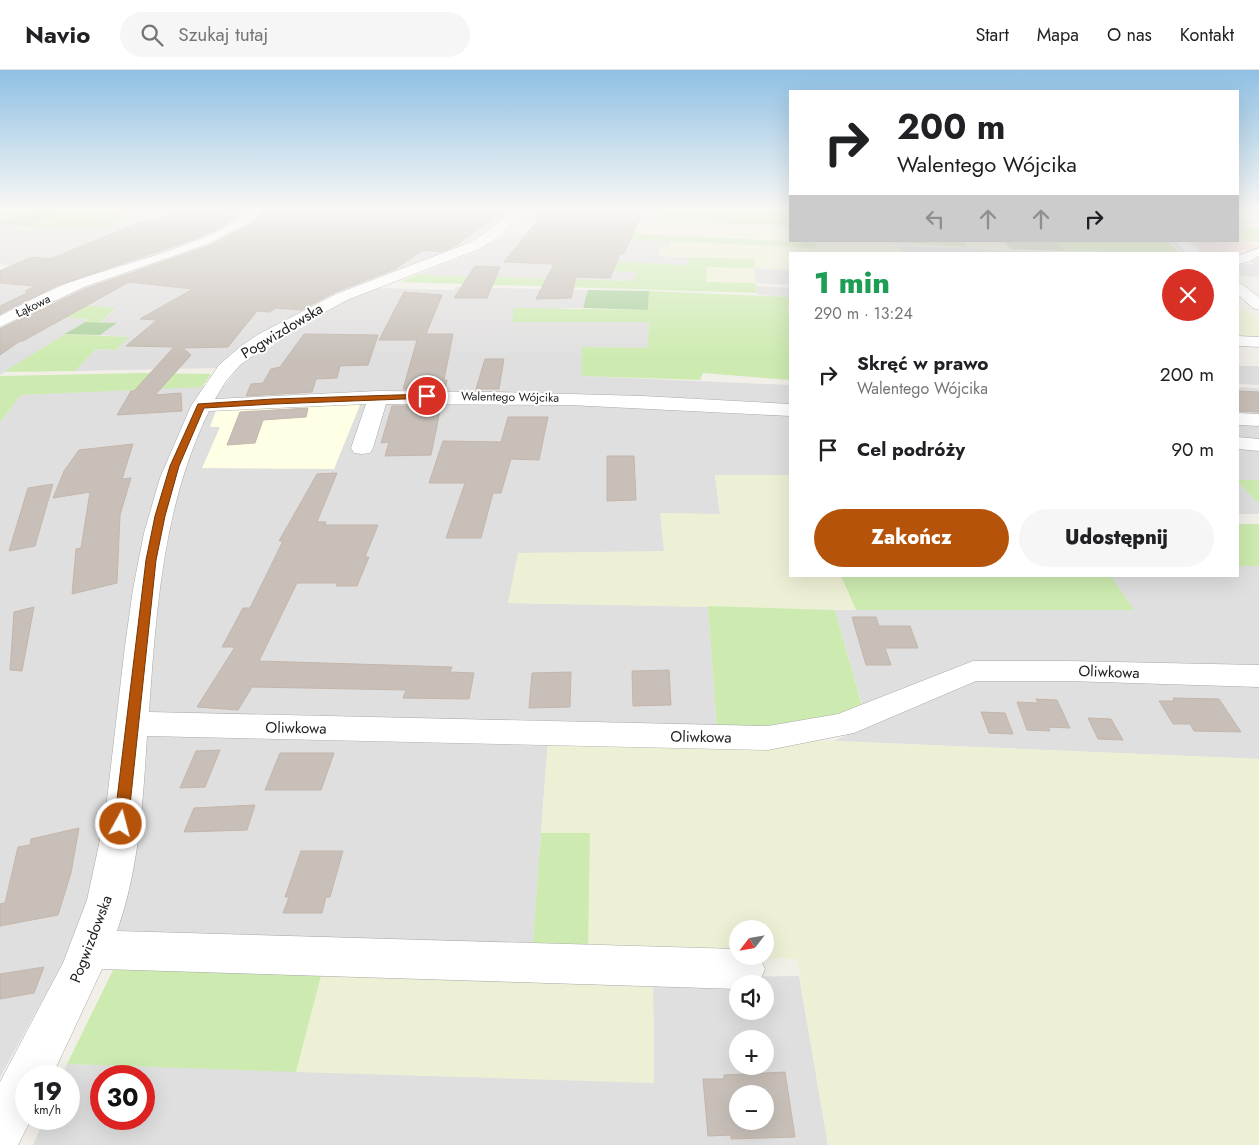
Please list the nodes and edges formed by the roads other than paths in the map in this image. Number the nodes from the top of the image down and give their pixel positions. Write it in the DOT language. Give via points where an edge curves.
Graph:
graph roads {
  1 [pos="153,259"];
  2 [pos="440,259"];
  3 [pos="1239,261"];
  4 [pos="1259,263"];
  5 [pos="1239,289"];
  6 [pos="1259,305"];
  7 [pos="0,322"];
  8 [pos="1239,341"];
  9 [pos="1259,342"];
  10 [pos="378,397"];
  11 [pos="201,406"];
  12 [pos="789,410"];
  13 [pos="1239,419"];
  14 [pos="1259,420"];
  15 [pos="1239,444"];
  16 [pos="1259,445"];
  17 [pos="362,448"];
  18 [pos="1259,676"];
  19 [pos="131,724"];
  20 [pos="90,949"];
  21 [pos="744,969"];
  22 [pos="33,1065"];
  23 [pos="15,1102"];
  24 [pos="0,1131"];
  1 -- 7 [label="street, Łąkowa" via="76,285"];
  2 -- 11 [label="street, Pogwizdowska" via="349,294 272,334 223,371"];
  3 -- 4 [label="street"];
  5 -- 6 [label="street"];
  8 -- 9 [label="street"];
  10 -- 11 [label="street, Walentego Wójcika"];
  10 -- 12 [label="street, Walentego Wójcika" via="540,397"];
  10 -- 17 [label="street"];
  11 -- 19 [label="street, Pogwizdowska" via="175,466 160,516 146,594"];
  13 -- 14 [label="street"];
  15 -- 16 [label="street"];
  18 -- 19 [label="street, Oliwkowa" via="973,671 843,725 768,738"];
  19 -- 20 [label="street, Pogwizdowska" via="114,873"];
  20 -- 21 [label="street"];
  20 -- 22 [label="street, Pogwizdowska"];
  23 -- 24 [label="street, Pogwizdowska"];
}
